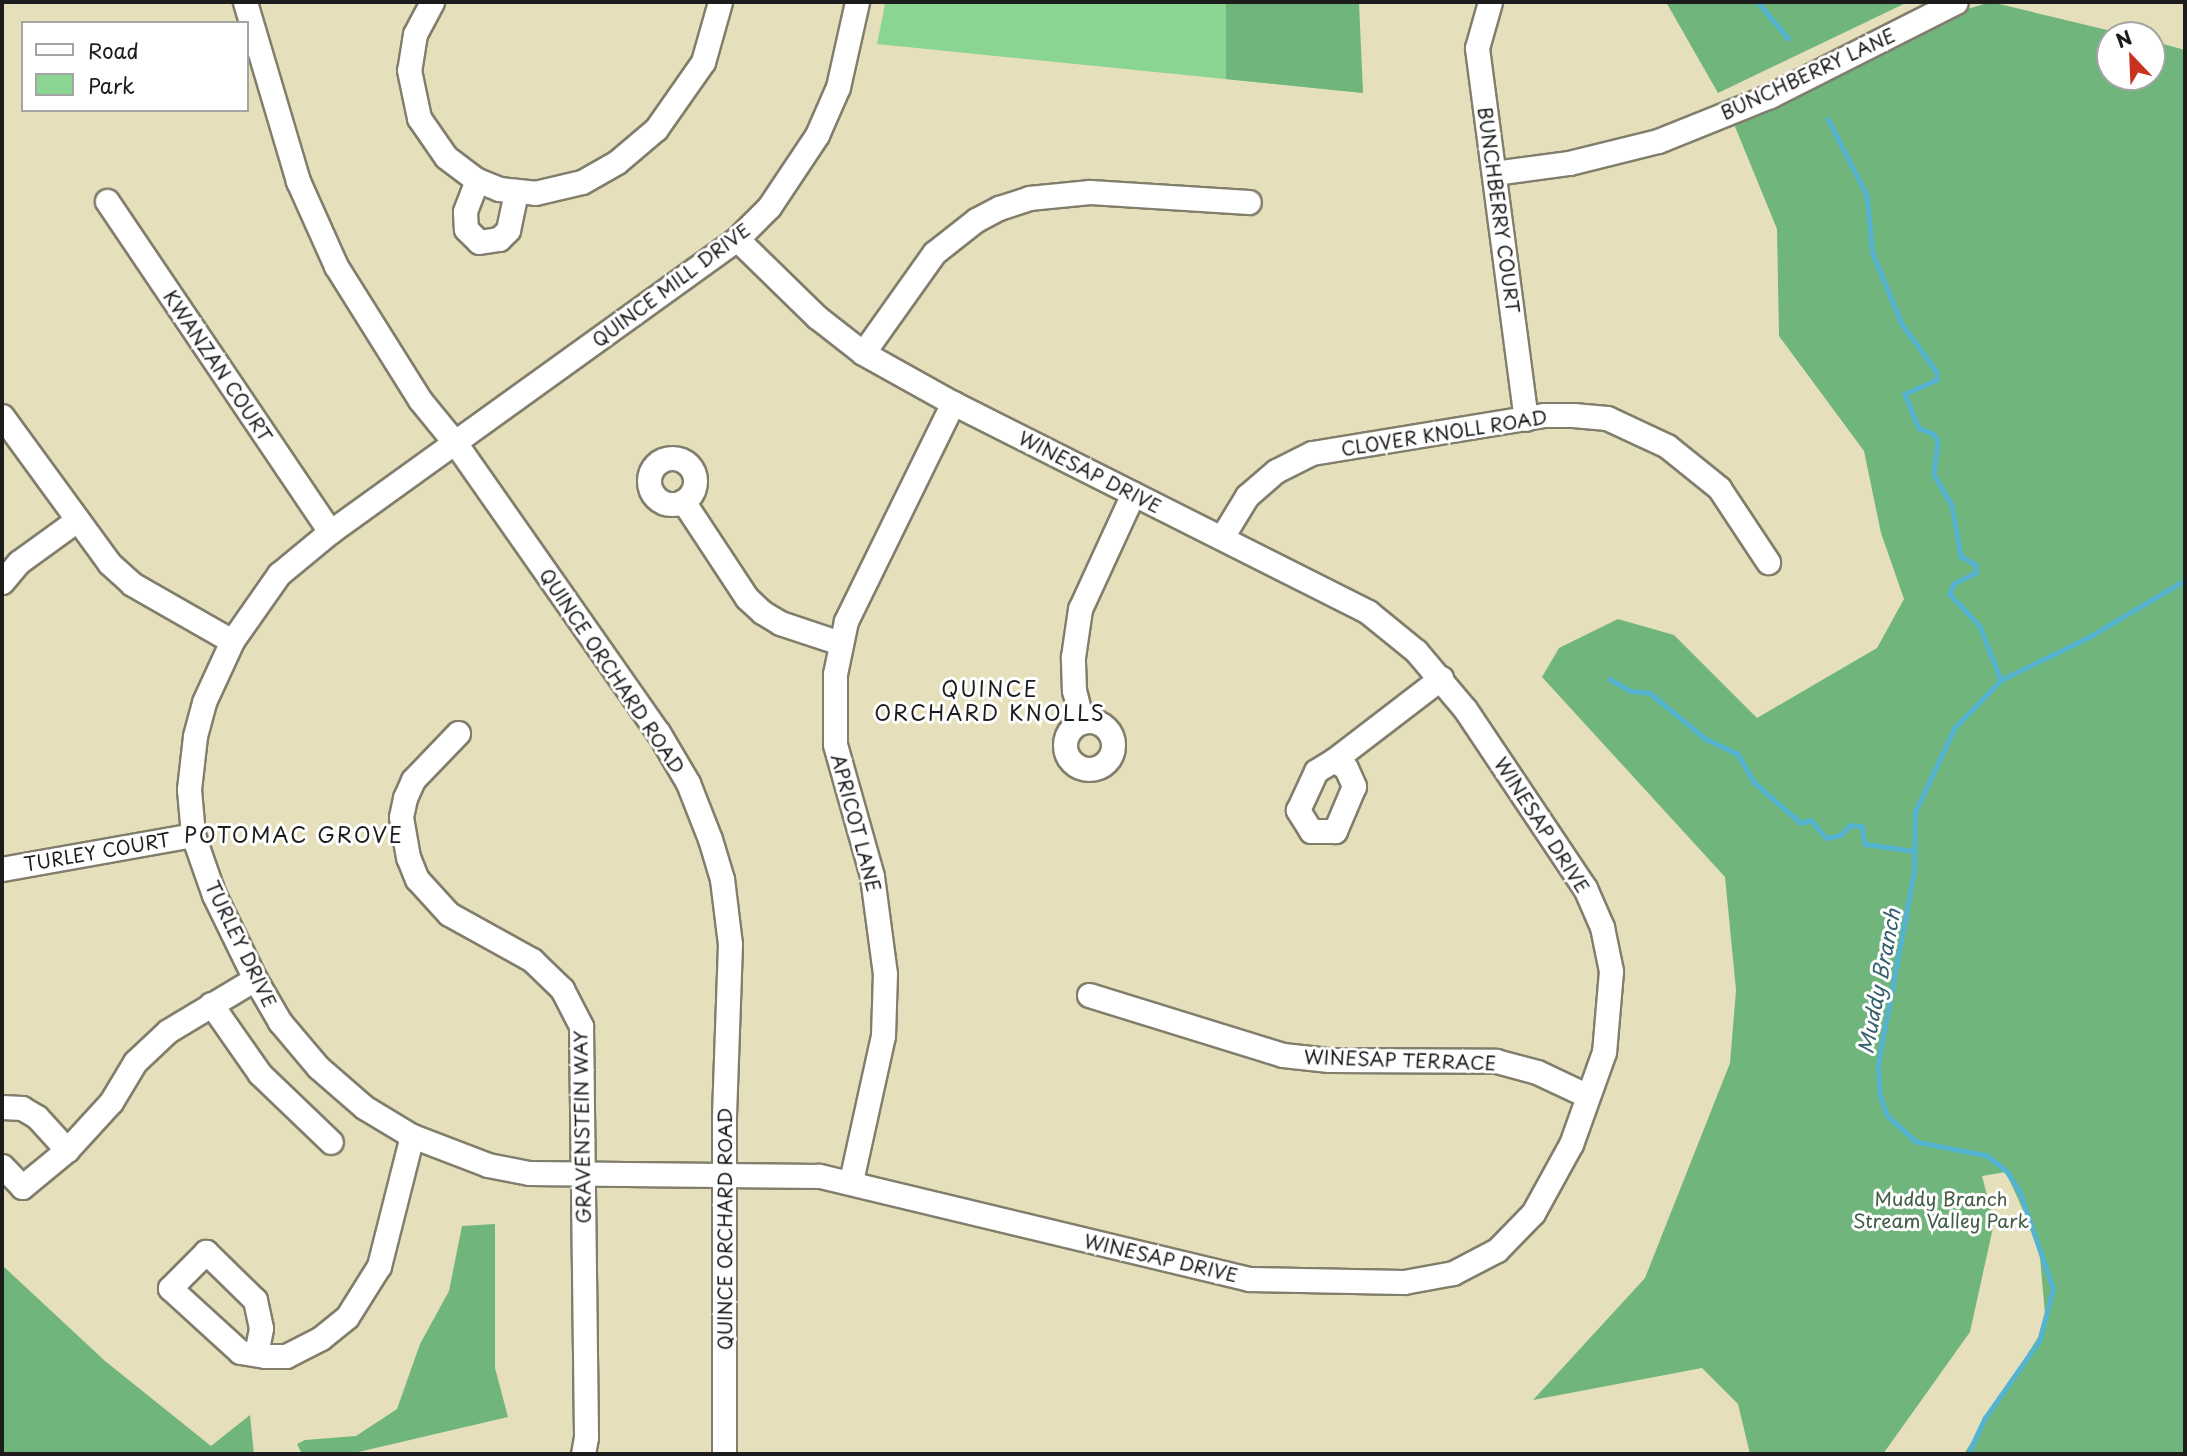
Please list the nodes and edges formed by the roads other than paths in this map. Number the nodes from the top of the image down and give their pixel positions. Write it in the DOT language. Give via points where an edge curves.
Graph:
graph roads {
  1 [pos="246,2"];
  2 [pos="432,2"];
  3 [pos="720,2"];
  4 [pos="858,2"];
  5 [pos="1490,2"];
  6 [pos="1956,2"];
  7 [pos="1494,173"];
  8 [pos="477,180"];
  9 [pos="516,191"];
  10 [pos="107,201"];
  11 [pos="1249,202"];
  12 [pos="737,239"];
  13 [pos="863,353"];
  14 [pos="953,403"];
  15 [pos="2,416"];
  16 [pos="1527,419"];
  17 [pos="456,444"];
  18 [pos="1133,494"];
  19 [pos="683,501"];
  20 [pos="77,520"];
  21 [pos="330,532"];
  22 [pos="1222,537"];
  23 [pos="1768,562"];
  24 [pos="2,582"];
  25 [pos="232,641"];
  26 [pos="840,643"];
  27 [pos="1441,678"];
  28 [pos="1082,722"];
  29 [pos="458,733"];
  30 [pos="1334,760"];
  31 [pos="193,835"];
  32 [pos="2,869"];
  33 [pos="254,979"];
  34 [pos="1088,995"];
  35 [pos="211,1004"];
  36 [pos="1588,1097"];
  37 [pos="2,1107"];
  38 [pos="412,1136"];
  39 [pos="331,1142"];
  40 [pos="67,1150"];
  41 [pos="2,1166"];
  42 [pos="724,1172"];
  43 [pos="584,1174"];
  44 [pos="851,1181"];
  45 [pos="256,1354"];
  46 [pos="583,1454"];
  47 [pos="724,1454"];
  1 -- 17 [label="street, QUINCE ORCHARD ROAD" via="298,181 336,266 420,400"];
  2 -- 8 [label="street" via="415,34 411,95 419,118 446,158"];
  3 -- 9 [label="street" via="703,62 656,129 617,162 582,181 535,193"];
  4 -- 12 [label="street, QUINCE MILL DRIVE" via="838,87 817,135 769,207"];
  5 -- 7 [label="street, BUNCHBERRY COURT" via="1477,48"];
  6 -- 7 [label="street, BUNCHBERRY LANE" via="1770,96 1658,141 1569,163"];
  7 -- 16 [label="street, BUNCHBERRY COURT"];
  8 -- 9 [label="street"];
  8 -- 9 [label="street" via="465,212 466,229 480,242 499,239 508,230"];
  10 -- 21 [label="street, KWANZAN COURT"];
  11 -- 13 [label="street" via="1090,192 1029,198 999,208 934,253"];
  12 -- 13 [label="street, WINESAP DRIVE" via="808,309"];
  12 -- 17 [label="street, QUINCE MILL DRIVE"];
  13 -- 14 [label="street, WINESAP DRIVE"];
  14 -- 18 [label="street, WINESAP DRIVE"];
  14 -- 26 [label="street, APRICOT LANE" via="846,621"];
  15 -- 20 [label="street"];
  16 -- 22 [label="street, CLOVER KNOLL ROAD" via="1312,453 1276,471 1247,496"];
  16 -- 23 [label="street, CLOVER KNOLL ROAD" via="1544,415 1607,418 1668,446 1719,488"];
  17 -- 21 [label="street, TURLEY DRIVE"];
  17 -- 42 [label="street, QUINCE ORCHARD ROAD" via="657,732 688,783 710,839 722,879 730,944"];
  18 -- 22 [label="street, WINESAP DRIVE"];
  18 -- 28 [label="street" via="1080,609 1073,680"];
  19 -- 26 [label="street" via="747,598 762,612 780,623"];
  20 -- 24 [label="street" via="19,562"];
  20 -- 25 [label="street" via="109,563 132,584"];
  21 -- 25 [label="street, TURLEY DRIVE" via="279,574"];
  22 -- 27 [label="street, WINESAP DRIVE" via="1368,612"];
  25 -- 31 [label="street, TURLEY DRIVE" via="195,736 190,789"];
  26 -- 44 [label="street, APRICOT LANE" via="832,697 835,744 872,876 885,974 881,1047"];
  27 -- 30 [label="street"];
  27 -- 36 [label="street, WINESAP DRIVE" via="1567,857 1602,927 1612,997 1604,1052"];
  29 -- 43 [label="street, GRAVENSTEIN WAY" via="413,780 405,798 401,817 408,858 417,879 449,914 532,960 562,989 573,1007 583,1047"];
  31 -- 32 [label="street, TURLEY COURT"];
  31 -- 33 [label="street, TURLEY DRIVE" via="214,895"];
  33 -- 35 [label="street"];
  33 -- 38 [label="street, TURLEY DRIVE" via="280,1022 318,1067 364,1107"];
  34 -- 36 [label="street, WINESAP TERRACE" via="1283,1055 1329,1060 1496,1061 1537,1072"];
  35 -- 39 [label="street" via="260,1073"];
  35 -- 40 [label="street" via="168,1031 135,1062 111,1101"];
  36 -- 44 [label="street, WINESAP DRIVE" via="1550,1188 1516,1232 1497,1250 1454,1273 1404,1282 1291,1282 1210,1273"];
  37 -- 40 [label="street" via="22,1108 37,1117"];
  38 -- 43 [label="street, TURLEY DRIVE" via="488,1165 530,1173"];
  38 -- 45 [label="street" via="379,1266 347,1317 321,1339 286,1356"];
  40 -- 41 [label="street" via="22,1187"];
  42 -- 43 [label="street, TURLEY DRIVE"];
  42 -- 44 [label="street, WINESAP DRIVE"];
  42 -- 47 [label="street, QUINCE ORCHARD ROAD"];
  43 -- 46 [label="street, GRAVENSTEIN WAY"];
  45 -- 45 [label="street" via="240,1352 170,1288 206,1252 255,1300 261,1328"];
}
